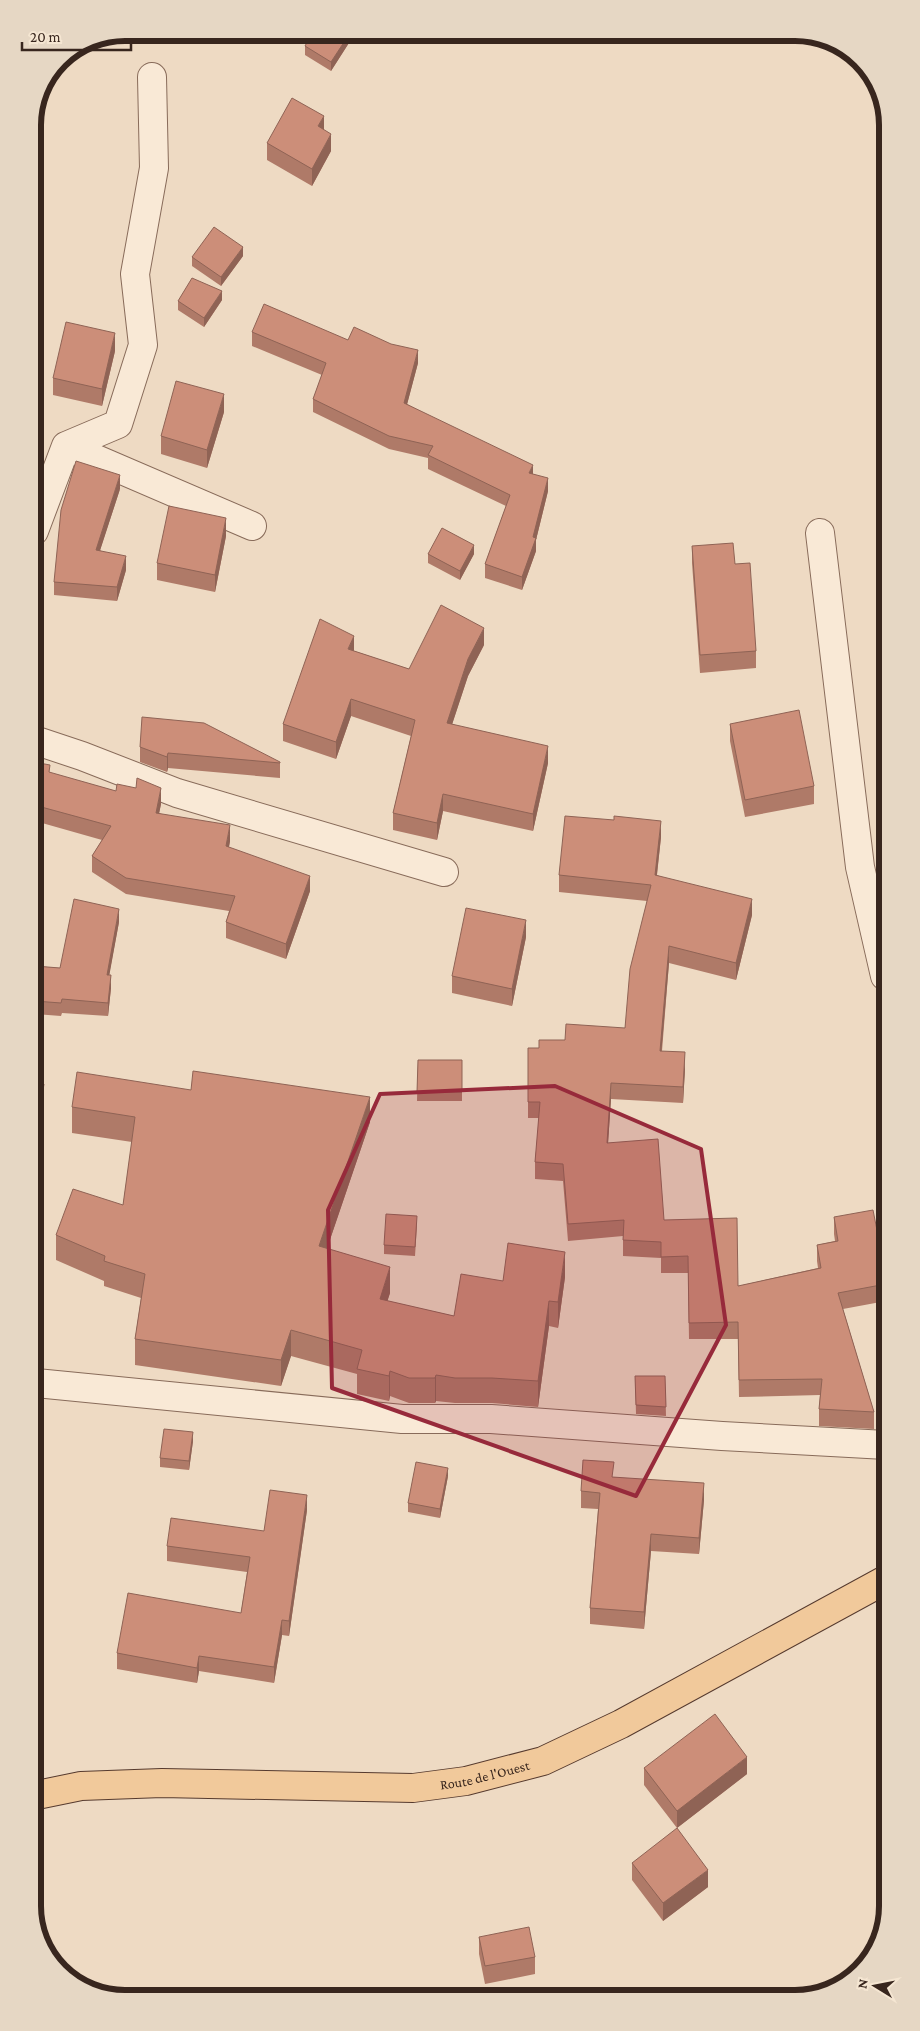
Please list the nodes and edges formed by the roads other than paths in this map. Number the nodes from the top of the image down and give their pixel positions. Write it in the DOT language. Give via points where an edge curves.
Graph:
graph roads {
  1 [pos="152,77"];
  2 [pos="66,446"];
  3 [pos="41,512"];
  4 [pos="252,526"];
  5 [pos="820,534"];
  6 [pos="41,742"];
  7 [pos="444,872"];
  8 [pos="879,950"];
  9 [pos="41,1384"];
  10 [pos="879,1445"];
  11 [pos="879,1583"];
  12 [pos="41,1793"];
  1 -- 2 [label="street" via="154,168 135,274 143,345 118,424"];
  2 -- 3 [label="street"];
  2 -- 4 [label="street"];
  5 -- 8 [label="street" via="860,867"];
  6 -- 7 [label="street" via="177,793"];
  9 -- 10 [label="street" via="402,1420 491,1419"];
  11 -- 12 [label="main road, Route de l'Ouest" via="622,1724 543,1761 466,1781 413,1788 162,1783 81,1786"];
}
